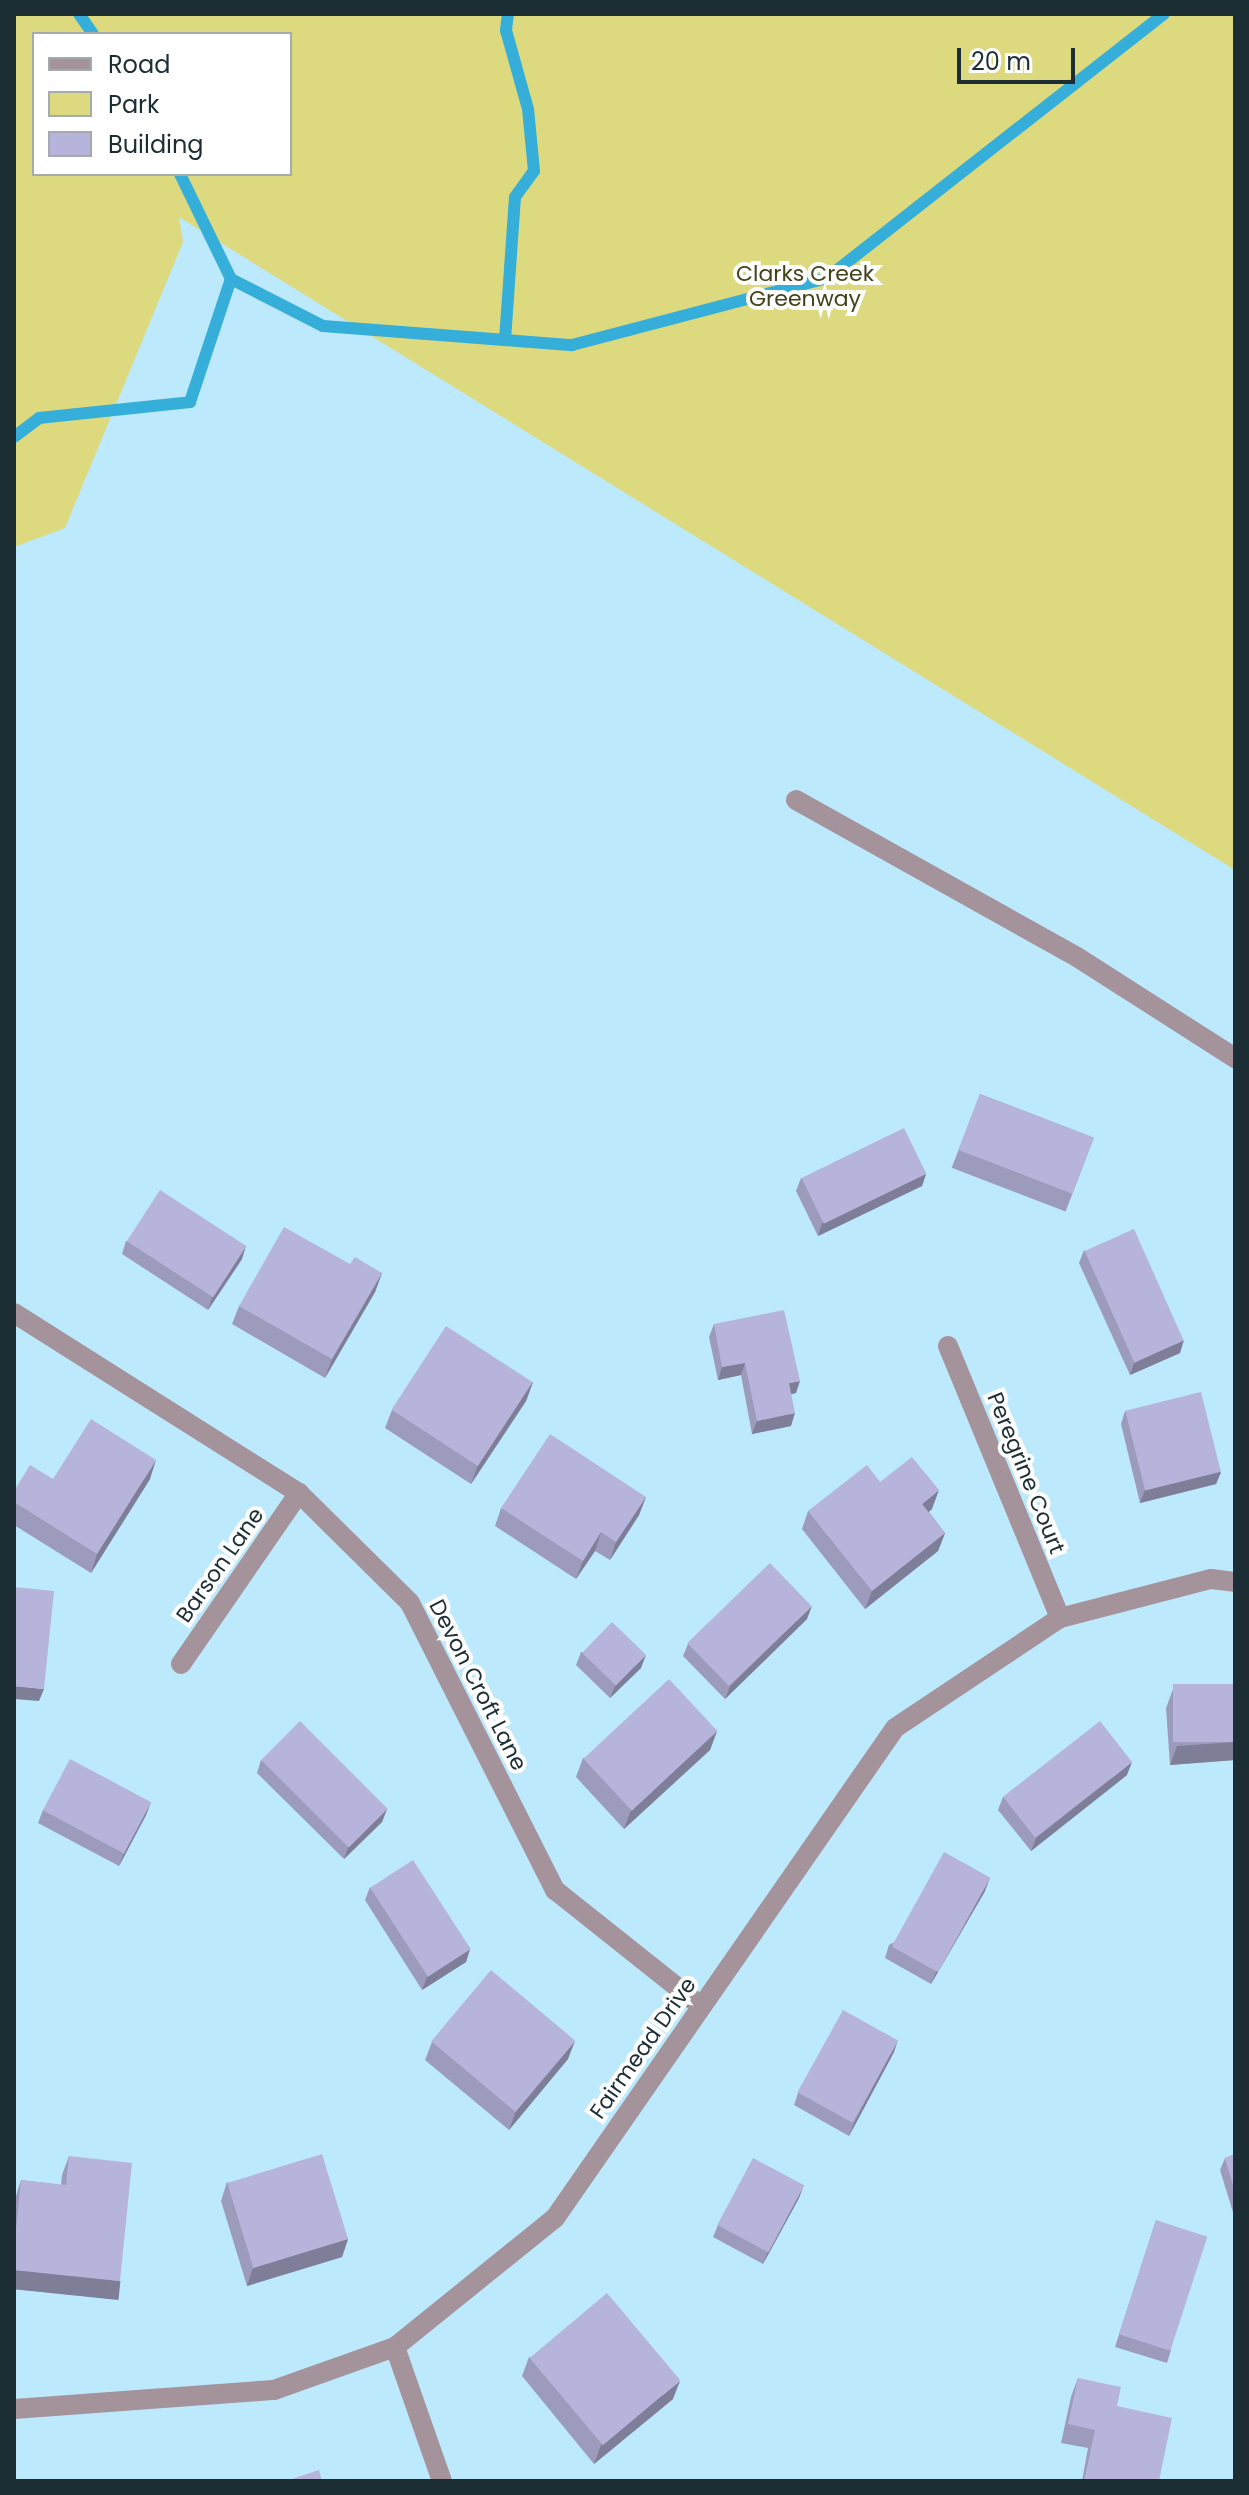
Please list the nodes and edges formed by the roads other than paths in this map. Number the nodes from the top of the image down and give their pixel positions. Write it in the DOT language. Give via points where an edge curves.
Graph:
graph roads {
  1 [pos="796,800"];
  2 [pos="1235,1058"];
  3 [pos="14,1313"];
  4 [pos="948,1346"];
  5 [pos="299,1493"];
  6 [pos="1235,1582"];
  7 [pos="1060,1618"];
  8 [pos="181,1664"];
  9 [pos="701,2006"];
  10 [pos="395,2347"];
  11 [pos="14,2409"];
  12 [pos="442,2481"];
  1 -- 2 [label="street" via="1077,957"];
  3 -- 5 [label="street, Devon Croft Lane"];
  4 -- 7 [label="street, Peregrine Court"];
  5 -- 8 [label="street, Barson Lane"];
  5 -- 9 [label="street, Devon Croft Lane" via="410,1603 555,1890"];
  6 -- 7 [label="street, Fairmead Drive" via="1211,1579"];
  7 -- 9 [label="street, Fairmead Drive" via="895,1728"];
  9 -- 10 [label="street, Fairmead Drive" via="555,2218"];
  10 -- 11 [label="street, Fairmead Drive" via="274,2390"];
  10 -- 12 [label="street"];
}
